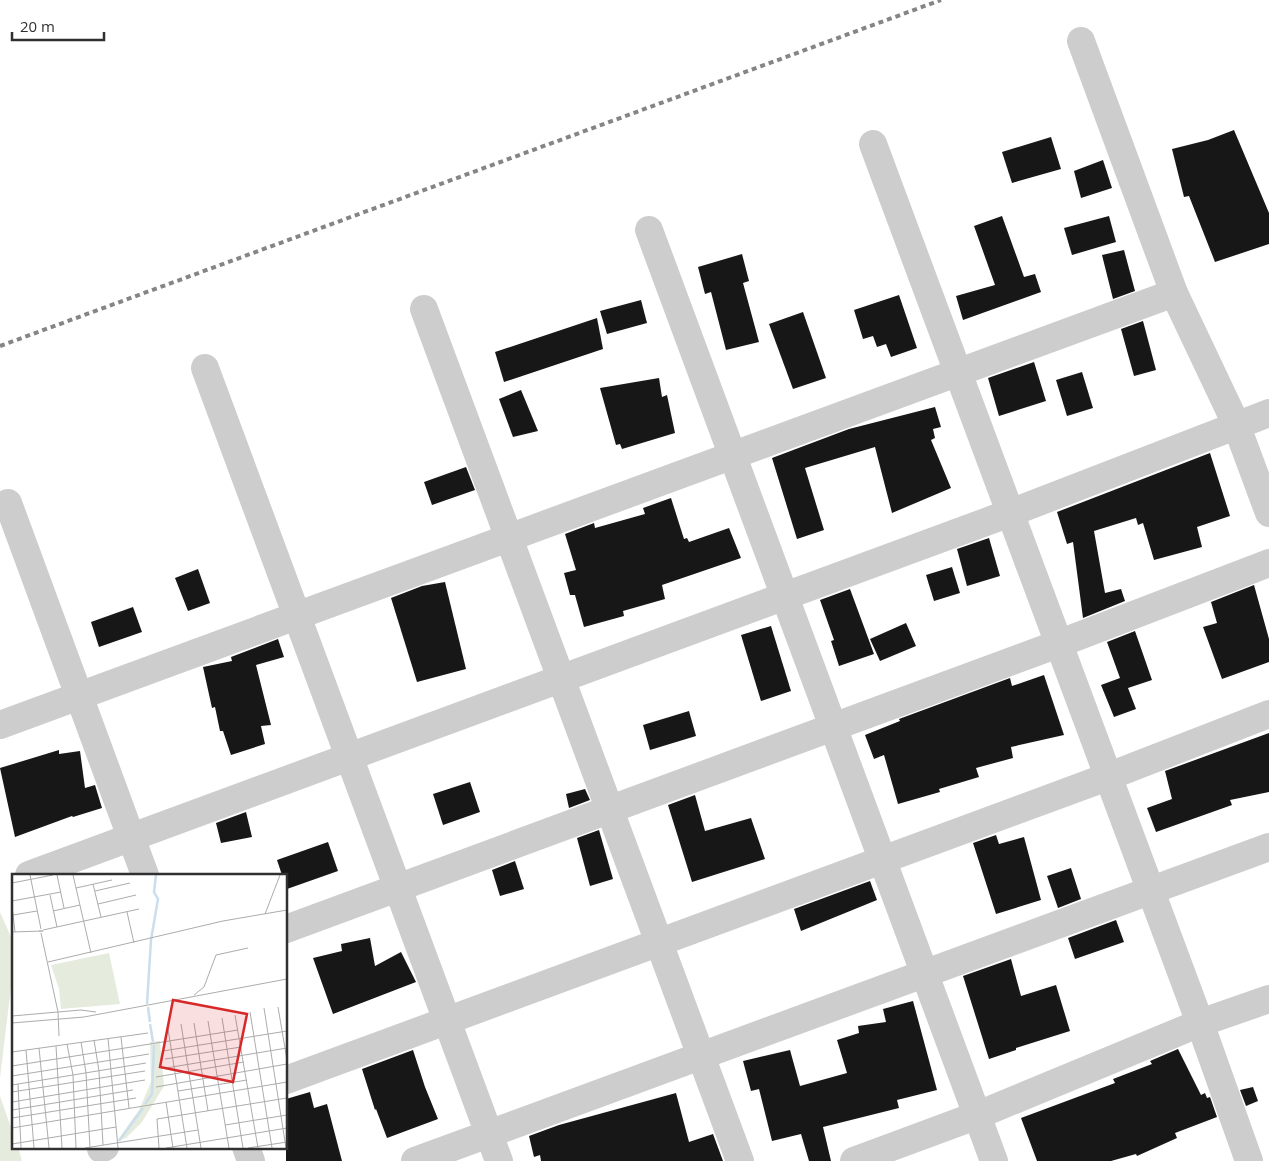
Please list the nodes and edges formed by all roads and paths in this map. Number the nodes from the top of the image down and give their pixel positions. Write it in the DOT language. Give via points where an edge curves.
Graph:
graph roads {
  1 [pos="1081,41"];
  2 [pos="873,144"];
  3 [pos="649,230"];
  4 [pos="1174,293"];
  5 [pos="424,309"];
  6 [pos="205,368"];
  7 [pos="958,373"];
  8 [pos="1269,412"];
  9 [pos="1236,424"];
  10 [pos="732,455"];
  11 [pos="8,502"];
  12 [pos="1010,513"];
  13 [pos="1269,513"];
  14 [pos="508,538"];
  15 [pos="1269,563"];
  16 [pos="784,596"];
  17 [pos="296,616"];
  18 [pos="1058,644"];
  19 [pos="561,678"];
  20 [pos="79,695"];
  21 [pos="1269,714"];
  22 [pos="0,725"];
  23 [pos="833,727"];
  24 [pos="349,757"];
  25 [pos="1107,777"];
  26 [pos="609,810"];
  27 [pos="131,837"];
  28 [pos="1269,847"];
  29 [pos="882,860"];
  30 [pos="31,874"];
  31 [pos="145,874"];
  32 [pos="397,888"];
  33 [pos="1150,891"];
  34 [pos="288,928"];
  35 [pos="658,942"];
  36 [pos="924,974"];
  37 [pos="1269,999"];
  38 [pos="446,1021"];
  39 [pos="1200,1023"];
  40 [pos="701,1056"];
  41 [pos="288,1079"];
  42 [pos="978,1115"];
  43 [pos="489,1134"];
  44 [pos="246,1148"];
  45 [pos="251,1161"];
  46 [pos="415,1161"];
  47 [pos="499,1161"];
  48 [pos="740,1161"];
  49 [pos="854,1161"];
  50 [pos="994,1161"];
  51 [pos="1249,1161"];
  1 -- 4 [label="street"];
  2 -- 7 [label="street"];
  3 -- 10 [label="street"];
  4 -- 7 [label="street"];
  4 -- 9 [label="street"];
  5 -- 14 [label="street"];
  6 -- 17 [label="street"];
  7 -- 10 [label="street"];
  7 -- 12 [label="street"];
  8 -- 9 [label="street"];
  9 -- 12 [label="street"];
  9 -- 13 [label="street"];
  10 -- 14 [label="street"];
  10 -- 16 [label="street"];
  11 -- 20 [label="street"];
  12 -- 16 [label="street"];
  12 -- 18 [label="street"];
  14 -- 17 [label="street"];
  14 -- 19 [label="street"];
  15 -- 18 [label="street"];
  16 -- 19 [label="street"];
  16 -- 23 [label="street"];
  17 -- 20 [label="street"];
  17 -- 24 [label="street"];
  18 -- 23 [label="street"];
  18 -- 25 [label="street"];
  19 -- 24 [label="street"];
  19 -- 26 [label="street"];
  20 -- 22 [label="street"];
  20 -- 27 [label="street"];
  21 -- 25 [label="street"];
  23 -- 26 [label="street"];
  23 -- 29 [label="street"];
  24 -- 27 [label="street"];
  24 -- 32 [label="street"];
  25 -- 29 [label="street"];
  25 -- 33 [label="street"];
  26 -- 32 [label="street"];
  26 -- 35 [label="street"];
  27 -- 30 [label="street"];
  27 -- 31 [label="street"];
  28 -- 33 [label="street"];
  29 -- 35 [label="street"];
  29 -- 36 [label="street"];
  32 -- 34 [label="street"];
  32 -- 38 [label="street"];
  33 -- 36 [label="street"];
  33 -- 39 [label="street"];
  35 -- 38 [label="street"];
  35 -- 40 [label="street"];
  36 -- 40 [label="street"];
  36 -- 42 [label="street"];
  37 -- 39 [label="street"];
  38 -- 41 [label="street"];
  38 -- 43 [label="street"];
  39 -- 42 [label="street"];
  39 -- 51 [label="street"];
  40 -- 43 [label="street"];
  40 -- 48 [label="street"];
  42 -- 49 [label="street"];
  42 -- 50 [label="street"];
  43 -- 46 [label="street"];
  43 -- 47 [label="street"];
  44 -- 45 [label="street"];
}
